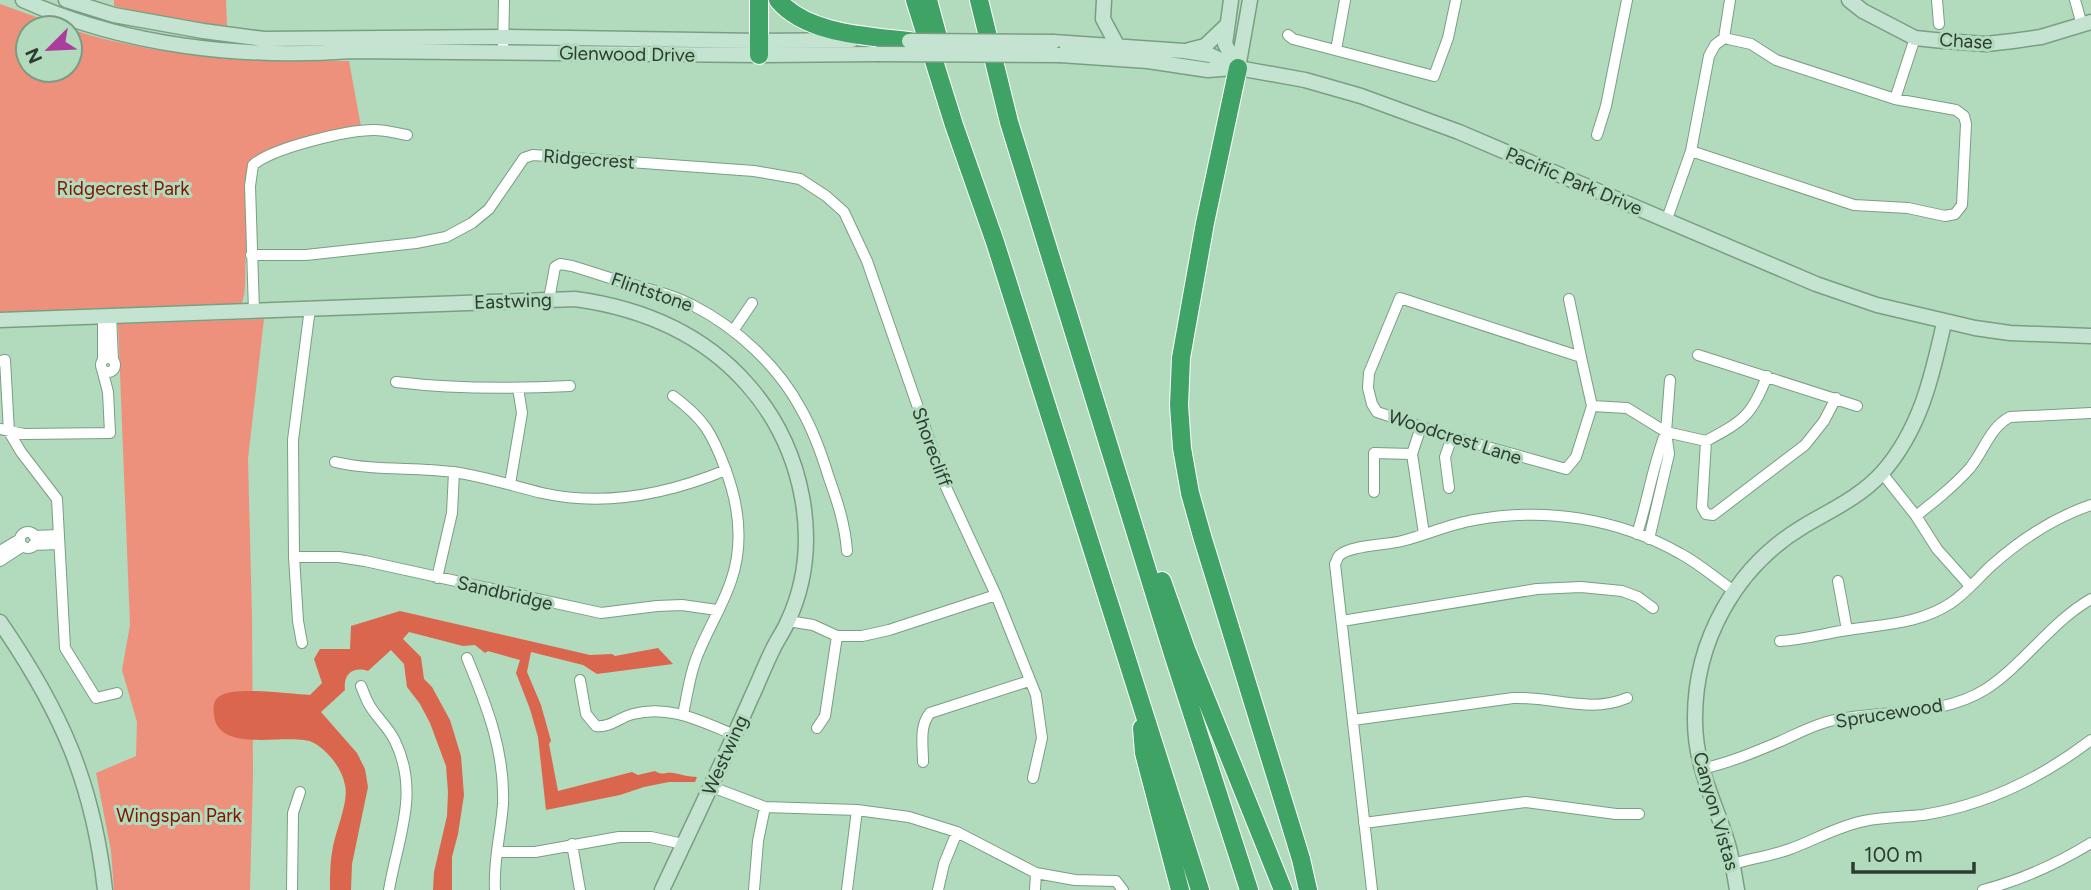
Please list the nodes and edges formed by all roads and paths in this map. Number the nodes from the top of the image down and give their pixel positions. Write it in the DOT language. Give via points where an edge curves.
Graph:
graph roads {
  1 [pos="23,0"];
  2 [pos="66,0"];
  3 [pos="504,0"];
  4 [pos="759,0"];
  5 [pos="778,0"];
  6 [pos="915,0"];
  7 [pos="928,0"];
  8 [pos="979,0"];
  9 [pos="1104,0"];
  10 [pos="1231,0"];
  11 [pos="1250,0"];
  12 [pos="1345,0"];
  13 [pos="1456,0"];
  14 [pos="1627,0"];
  15 [pos="1730,0"];
  16 [pos="1849,0"];
  17 [pos="1937,0"];
  18 [pos="2074,0"];
  19 [pos="1103,19"];
  20 [pos="1939,24"];
  21 [pos="2087,24"];
  22 [pos="1227,25"];
  23 [pos="1287,35"];
  24 [pos="503,37"];
  25 [pos="1724,38"];
  26 [pos="1915,38"];
  27 [pos="909,41"];
  28 [pos="873,43"];
  29 [pos="1082,43"];
  30 [pos="1116,45"];
  31 [pos="759,48"];
  32 [pos="1056,49"];
  33 [pos="1336,50"];
  34 [pos="1184,51"];
  35 [pos="503,52"];
  36 [pos="1238,68"];
  37 [pos="1895,99"];
  38 [pos="407,135"];
  39 [pos="1597,135"];
  40 [pos="1691,151"];
  41 [pos="754,171"];
  42 [pos="1667,219"];
  43 [pos="995,242"];
  44 [pos="251,255"];
  45 [pos="549,299"];
  46 [pos="1569,299"];
  47 [pos="752,303"];
  48 [pos="310,308"];
  49 [pos="254,311"];
  50 [pos="107,316"];
  51 [pos="0,320"];
  52 [pos="1944,323"];
  53 [pos="1071,327"];
  54 [pos="733,331"];
  55 [pos="2091,336"];
  56 [pos="1698,355"];
  57 [pos="1581,357"];
  58 [pos="0,361"];
  59 [pos="1767,376"];
  60 [pos="1670,380"];
  61 [pos="396,382"];
  62 [pos="570,386"];
  63 [pos="518,388"];
  64 [pos="673,396"];
  65 [pos="1836,398"];
  66 [pos="1592,406"];
  67 [pos="1857,406"];
  68 [pos="2091,413"];
  69 [pos="1421,427"];
  70 [pos="5,431"];
  71 [pos="1666,432"];
  72 [pos="1452,437"];
  73 [pos="1706,441"];
  74 [pos="1412,454"];
  75 [pos="335,462"];
  76 [pos="726,470"];
  77 [pos="454,472"];
  78 [pos="1882,473"];
  79 [pos="510,484"];
  80 [pos="1449,488"];
  81 [pos="1374,492"];
  82 [pos="2091,505"];
  83 [pos="1916,516"];
  84 [pos="1424,534"];
  85 [pos="1637,534"];
  86 [pos="58,539"];
  87 [pos="1649,539"];
  88 [pos="28,541"];
  89 [pos="0,551"];
  90 [pos="847,551"];
  91 [pos="294,557"];
  92 [pos="0,561"];
  93 [pos="437,578"];
  94 [pos="1838,581"];
  95 [pos="1970,586"];
  96 [pos="1734,591"];
  97 [pos="996,595"];
  98 [pos="2091,599"];
  99 [pos="1653,608"];
  100 [pos="718,610"];
  101 [pos="788,621"];
  102 [pos="1342,621"];
  103 [pos="0,622"];
  104 [pos="1847,630"];
  105 [pos="837,636"];
  106 [pos="1780,641"];
  107 [pos="302,643"];
  108 [pos="467,658"];
  109 [pos="580,680"];
  110 [pos="1029,681"];
  111 [pos="361,686"];
  112 [pos="117,693"];
  113 [pos="1139,693"];
  114 [pos="1626,698"];
  115 [pos="683,714"];
  116 [pos="1353,720"];
  117 [pos="817,728"];
  118 [pos="735,735"];
  119 [pos="2091,740"];
  120 [pos="923,762"];
  121 [pos="1701,769"];
  122 [pos="1033,778"];
  123 [pos="712,787"];
  124 [pos="300,792"];
  125 [pos="765,807"];
  126 [pos="856,810"];
  127 [pos="1639,814"];
  128 [pos="1364,823"];
  129 [pos="957,832"];
  130 [pos="2091,843"];
  131 [pos="572,844"];
  132 [pos="683,844"];
  133 [pos="497,852"];
  134 [pos="1733,864"];
  135 [pos="1036,873"];
  136 [pos="1119,886"];
  137 [pos="106,890"];
  138 [pos="292,890"];
  139 [pos="389,890"];
  140 [pos="495,890"];
  141 [pos="580,890"];
  142 [pos="662,890"];
  143 [pos="754,890"];
  144 [pos="847,890"];
  145 [pos="939,890"];
  146 [pos="1035,890"];
  147 [pos="1180,890"];
  148 [pos="1200,890"];
  149 [pos="1249,890"];
  150 [pos="1283,890"];
  151 [pos="1308,890"];
  152 [pos="1372,890"];
  153 [pos="1737,890"];
  154 [pos="1983,890"];
  1 -- 35 [label="main road, Glenwood Drive" via="110,30 225,52"];
  2 -- 24 [label="main road, Glenwood Drive" via="114,15 264,39"];
  3 -- 24 [label="street"];
  4 -- 31 [label="highway"];
  5 -- 28 [label="highway" via="797,17"];
  6 -- 43 [label="highway"];
  7 -- 43 [label="highway"];
  8 -- 53 [label="highway" via="1009,122"];
  9 -- 19 [label="main road"];
  10 -- 22 [label="main road"];
  11 -- 36 [label="main road"];
  12 -- 33 [label="street"];
  13 -- 33 [label="street" via="1434,76"];
  14 -- 39 [label="street"];
  15 -- 25 [label="street"];
  16 -- 26 [label="main road, Chase"];
  17 -- 20 [label="street"];
  18 -- 21 [label="street"];
  19 -- 29 [label="main road"];
  19 -- 30 [label="main road"];
  21 -- 26 [label="main road, Chase" via="2041,37 1986,44"];
  22 -- 34 [label="main road" via="1205,46"];
  22 -- 36 [label="main road" via="1225,44"];
  23 -- 33 [label="street"];
  24 -- 31 [label="main road, Glenwood Drive"];
  24 -- 35 [label="street"];
  25 -- 37 [label="street"];
  25 -- 40 [label="street" via="1709,56"];
  26 -- 37 [label="street"];
  27 -- 28 [label="highway"];
  27 -- 32 [label="main road, Glenwood Drive, bridge"];
  28 -- 31 [label="main road, Glenwood Drive"];
  28 -- 32 [label="main road, Glenwood Drive, bridge"];
  29 -- 30 [label="main road, Pacific Park Drive"];
  29 -- 32 [label="main road, Pacific Park Drive"];
  30 -- 34 [label="main road, Pacific Park Drive"];
  31 -- 35 [label="main road, Glenwood Drive"];
  32 -- 36 [label="main road, Glenwood Drive" via="1208,69"];
  34 -- 36 [label="main road, Pacific Park Drive" via="1210,55"];
  36 -- 42 [label="main road, Pacific Park Drive" via="1361,96 1460,132"];
  36 -- 151 [label="highway" via="1185,330 1178,405 1190,493"];
  37 -- 40 [label="street" via="1956,110 1964,116 1962,205 1955,214 1854,205"];
  38 -- 44 [label="street" via="377,130 340,133 258,160 251,174"];
  40 -- 42 [label="street"];
  41 -- 44 [label="street, Ridgecrest" via="533,155 524,158 489,209 446,237 313,254"];
  41 -- 97 [label="street, Shorecliff" via="800,180 844,212 867,261 945,485"];
  42 -- 52 [label="main road, Pacific Park Drive" via="1816,284"];
  43 -- 113 [label="highway"];
  44 -- 49 [label="street"];
  45 -- 48 [label="main road, Eastwing"];
  45 -- 54 [label="street, Flintstone" via="555,267 572,266 666,294 695,306"];
  45 -- 101 [label="main road, Eastwing" via="602,303 673,327 717,355 771,414 796,470 804,507 806,548"];
  46 -- 57 [label="street"];
  47 -- 54 [label="street"];
  48 -- 49 [label="main road, Eastwing"];
  48 -- 91 [label="street" via="293,440"];
  49 -- 50 [label="main road, Eastwing"];
  50 -- 51 [label="main road, Eastwing"];
  50 -- 70 [label="street" via="110,433"];
  52 -- 55 [label="main road, Pacific Park Drive" via="2010,333"];
  52 -- 78 [label="main road, Canyon Vistas" via="1919,416"];
  53 -- 149 [label="highway"];
  53 -- 150 [label="highway" via="1186,649"];
  54 -- 90 [label="street, Flintstone" via="755,349 801,408 837,499"];
  56 -- 59 [label="street"];
  57 -- 66 [label="street"];
  57 -- 69 [label="street, Woodcrest Lane" via="1400,298 1369,373 1368,388 1377,412"];
  58 -- 70 [label="street" via="5,360"];
  59 -- 65 [label="street"];
  59 -- 73 [label="street" via="1751,412"];
  60 -- 71 [label="street"];
  61 -- 63 [label="street"];
  62 -- 63 [label="street"];
  63 -- 79 [label="street" via="522,413"];
  64 -- 76 [label="street" via="703,421"];
  65 -- 67 [label="street"];
  65 -- 73 [label="street" via="1805,445 1713,515 1702,507"];
  66 -- 71 [label="street" via="1627,408"];
  66 -- 72 [label="street, Woodcrest Lane" via="1576,457 1566,470"];
  68 -- 83 [label="street" via="2010,417 1998,423 1969,469"];
  69 -- 72 [label="street, Woodcrest Lane"];
  69 -- 74 [label="street"];
  70 -- 86 [label="street" via="57,499"];
  71 -- 73 [label="street"];
  71 -- 85 [label="street"];
  71 -- 87 [label="street" via="1669,454"];
  72 -- 80 [label="street" via="1446,457"];
  74 -- 81 [label="street" via="1374,453"];
  74 -- 84 [label="street"];
  75 -- 77 [label="street" via="362,468"];
  76 -- 79 [label="street" via="668,491 619,498 544,493"];
  76 -- 100 [label="street" via="736,498 739,550"];
  77 -- 79 [label="street"];
  77 -- 93 [label="street" via="452,513"];
  78 -- 83 [label="street"];
  78 -- 96 [label="main road, Canyon Vistas" via="1842,506 1783,540"];
  82 -- 95 [label="street" via="2020,542"];
  83 -- 95 [label="street" via="1937,550"];
  84 -- 85 [label="street" via="1471,520 1542,514 1602,522"];
  84 -- 102 [label="street" via="1340,555 1335,565"];
  85 -- 87 [label="street"];
  86 -- 88 [label="street"];
  86 -- 112 [label="street" via="65,648 96,698"];
  87 -- 96 [label="street" via="1682,555"];
  88 -- 89 [label="street"];
  88 -- 92 [label="street"];
  91 -- 93 [label="street, Sandbridge" via="339,557"];
  91 -- 107 [label="street"];
  93 -- 100 [label="street, Sandbridge" via="601,613 682,605"];
  94 -- 104 [label="street"];
  95 -- 104 [label="street" via="1953,602 1912,621"];
  96 -- 121 [label="main road, Canyon Vistas" via="1718,617 1699,673 1695,722"];
  97 -- 105 [label="street" via="889,630"];
  97 -- 110 [label="street, Shorecliff"];
  98 -- 121 [label="street, Sprucewood" via="2007,672 1965,699 1935,708 1828,721 1752,754"];
  99 -- 102 [label="street" via="1622,591 1581,587 1537,589"];
  100 -- 115 [label="street" via="695,663"];
  101 -- 105 [label="street"];
  101 -- 118 [label="main road, Westwing"];
  102 -- 116 [label="street"];
  103 -- 137 [label="main road" via="50,701 73,753 90,799"];
  104 -- 106 [label="street"];
  105 -- 117 [label="street" via="825,716"];
  108 -- 133 [label="street" via="489,712 502,763"];
  109 -- 115 [label="street" via="586,714 596,726 649,711"];
  110 -- 120 [label="street" via="930,712 923,728"];
  110 -- 122 [label="street, Shorecliff" via="1036,695 1042,738"];
  111 -- 139 [label="street" via="393,737 408,779 408,803"];
  113 -- 147 [label="highway" via="1144,753"];
  113 -- 148 [label="highway"];
  114 -- 116 [label="street" via="1591,706 1513,698"];
  115 -- 118 [label="street"];
  116 -- 128 [label="street"];
  118 -- 123 [label="main road, Westwing"];
  119 -- 134 [label="street" via="2033,779 1995,796 1958,808 1864,821 1789,850"];
  121 -- 134 [label="main road, Canyon Vistas"];
  123 -- 125 [label="street"];
  123 -- 132 [label="main road, Westwing"];
  124 -- 138 [label="street" via="293,813"];
  125 -- 126 [label="street"];
  125 -- 143 [label="street"];
  126 -- 129 [label="street" via="909,817"];
  126 -- 144 [label="street"];
  127 -- 128 [label="street" via="1526,802"];
  128 -- 152 [label="street"];
  129 -- 135 [label="street"];
  129 -- 145 [label="street"];
  130 -- 154 [label="street" via="2050,866"];
  131 -- 132 [label="street" via="618,837"];
  131 -- 133 [label="street" via="535,852"];
  131 -- 141 [label="street"];
  132 -- 142 [label="main road, Westwing"];
  133 -- 140 [label="street"];
  134 -- 153 [label="main road, Canyon Vistas"];
  135 -- 136 [label="street"];
  135 -- 146 [label="street"];
}
